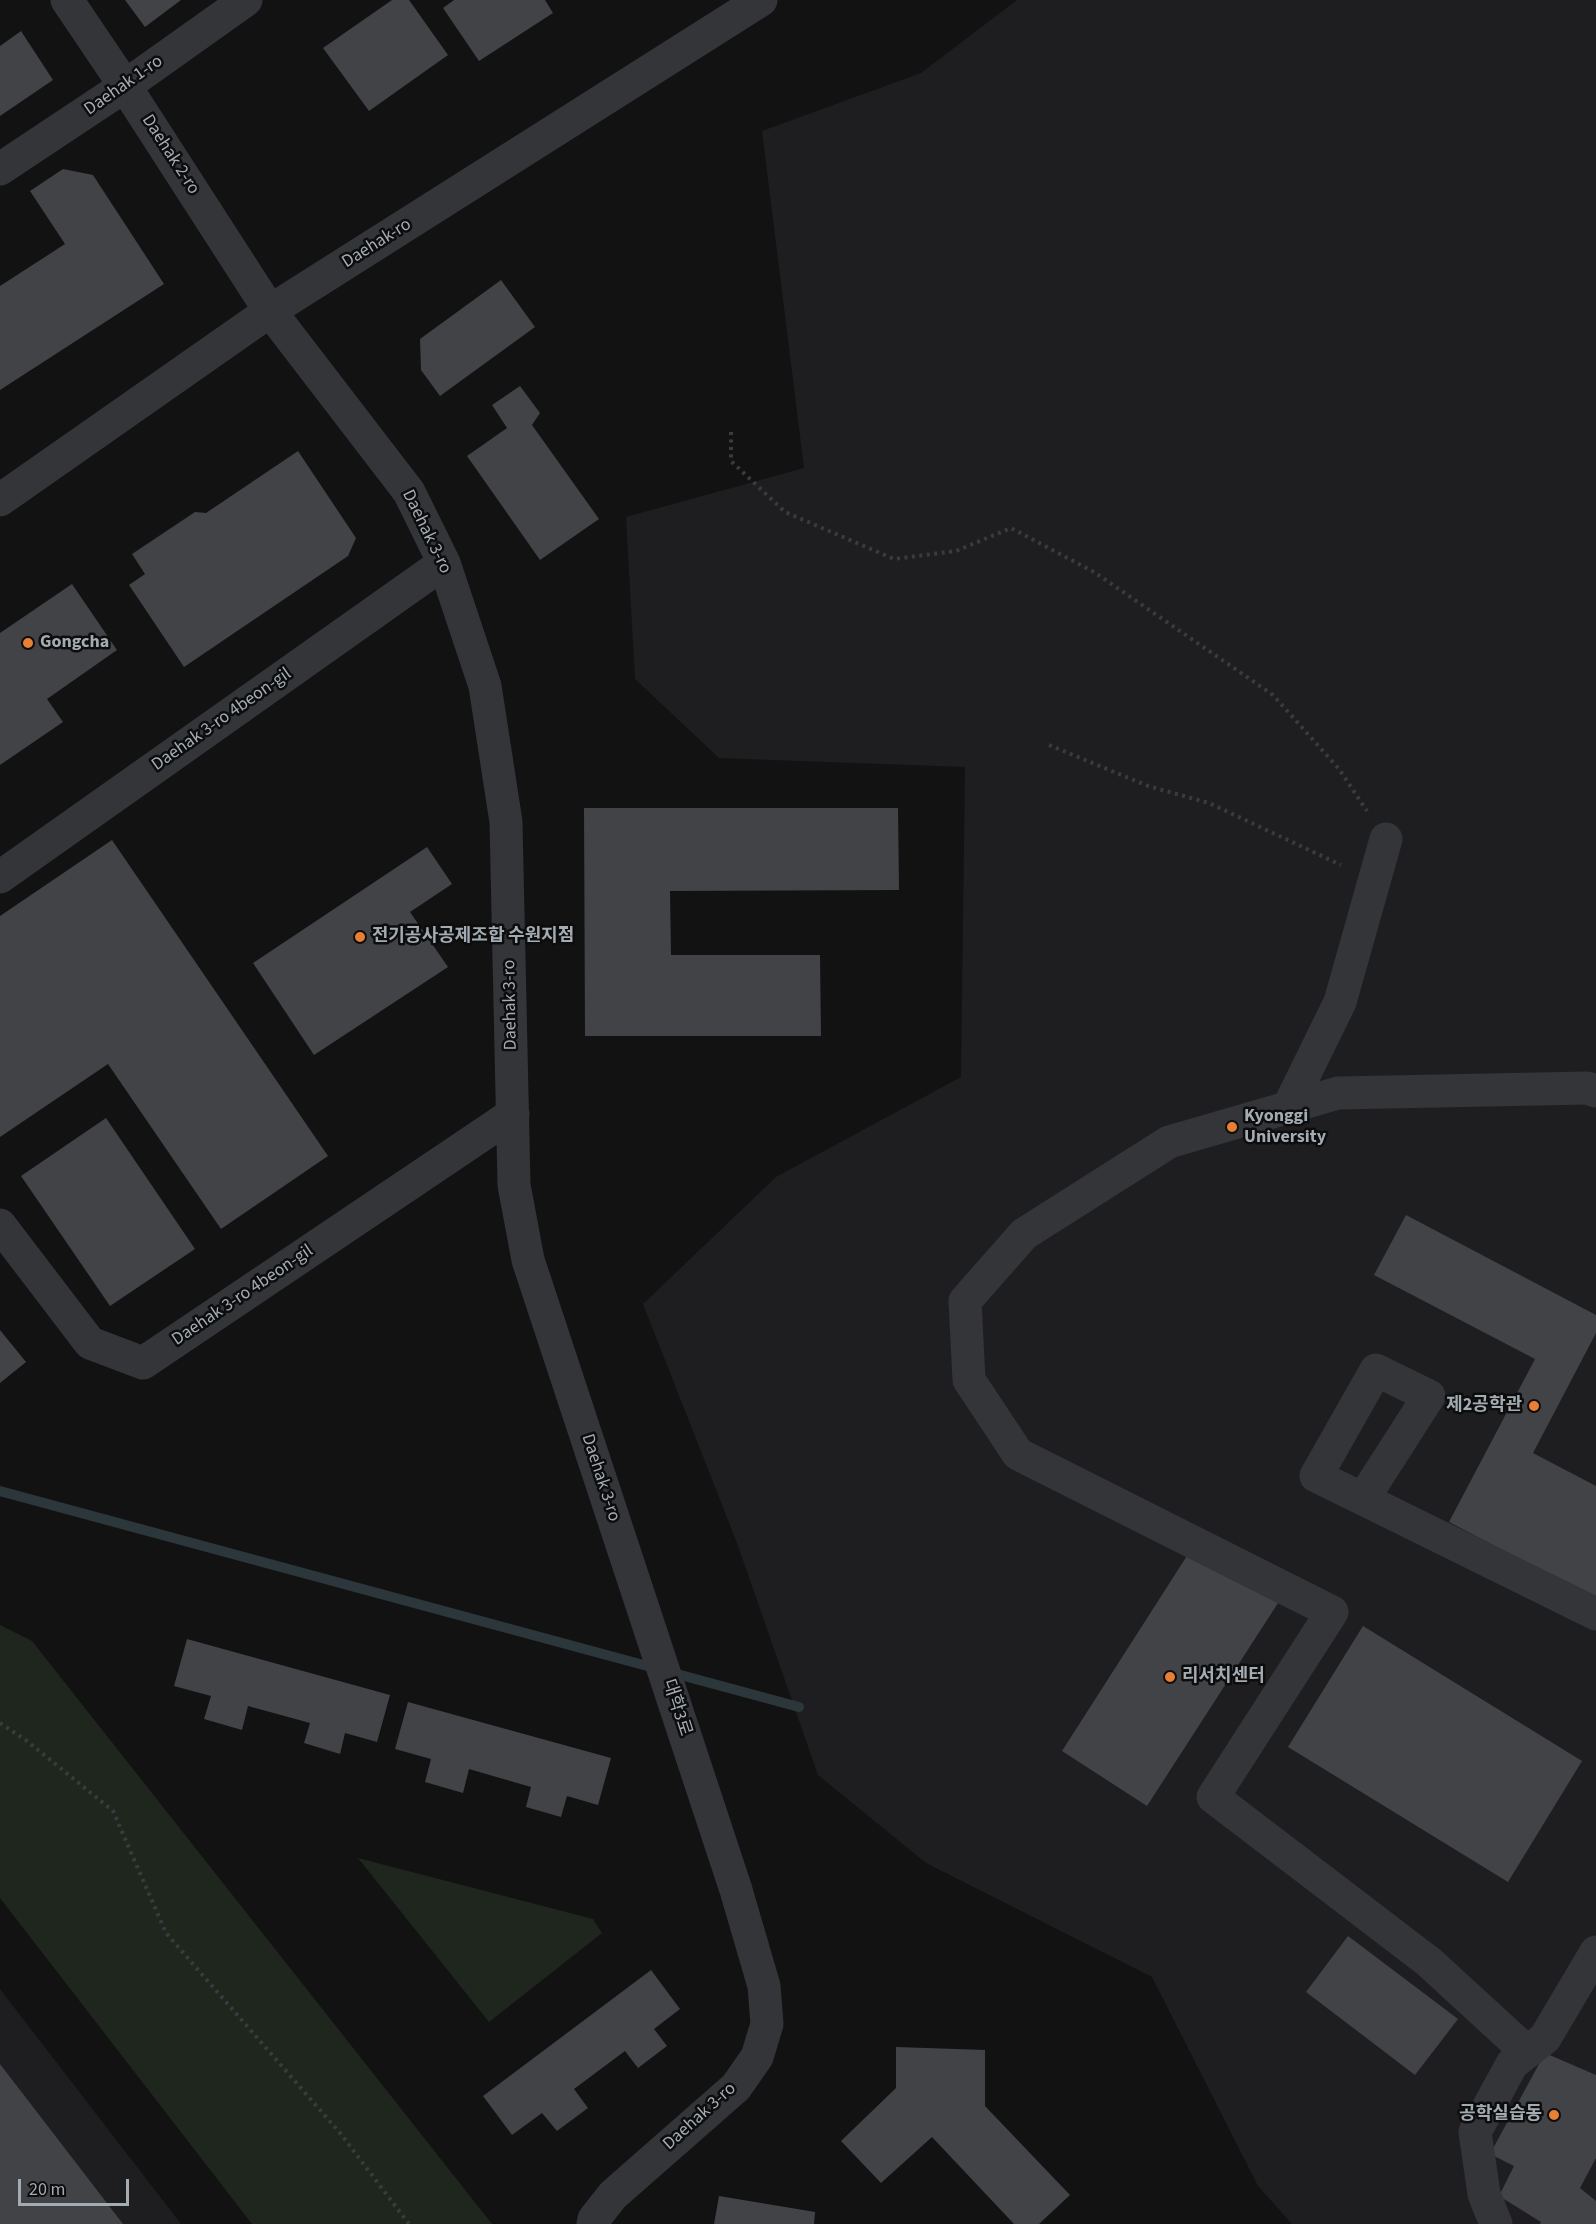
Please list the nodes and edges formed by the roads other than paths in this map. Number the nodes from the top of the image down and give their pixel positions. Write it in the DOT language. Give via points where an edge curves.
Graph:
graph roads {
  1 [pos="66,0"];
  2 [pos="246,0"];
  3 [pos="761,0"];
  4 [pos="125,86"];
  5 [pos="0,169"];
  6 [pos="270,311"];
  7 [pos="0,500"];
  8 [pos="444,563"];
  9 [pos="1386,839"];
  10 [pos="0,877"];
  11 [pos="1596,1090"];
  12 [pos="1288,1108"];
  13 [pos="513,1114"];
  14 [pos="0,1225"];
  15 [pos="1363,1499"];
  16 [pos="640,1599"];
  17 [pos="1596,1614"];
  18 [pos="712,1817"];
  19 [pos="1596,1952"];
  20 [pos="1527,2052"];
  21 [pos="593,2224"];
  22 [pos="1496,2224"];
  1 -- 4 [label="street, Daehak 2-ro"];
  2 -- 4 [label="street, Daehak 1-ro"];
  3 -- 6 [label="street, Daehak-ro"];
  4 -- 5 [label="street, Daehak 1-ro"];
  4 -- 6 [label="street, Daehak 2-ro"];
  6 -- 7 [label="street, Daehak-ro"];
  6 -- 8 [label="street, Daehak 3-ro" via="409,492"];
  8 -- 10 [label="street, Daehak 3-ro 4beon-gil"];
  8 -- 13 [label="street, Daehak 3-ro" via="485,686 506,822"];
  9 -- 12 [label="street" via="1340,1002"];
  11 -- 12 [label="street" via="1338,1093"];
  12 -- 20 [label="street" via="1169,1142 1024,1234 965,1301 969,1380 1018,1454 1332,1612 1213,1797 1430,1962"];
  13 -- 14 [label="street, Daehak 3-ro 4beon-gil" via="144,1363 90,1343"];
  13 -- 16 [label="street, Daehak 3-ro" via="514,1185 528,1260"];
  15 -- 17 [label="street"];
  16 -- 18 [label="street, 대학3로"];
  18 -- 21 [label="street, Daehak 3-ro" via="764,1986 766,2024 757,2057 736,2087 613,2195"];
  19 -- 20 [label="street" via="1545,2038"];
  20 -- 22 [label="street" via="1512,2064 1475,2132 1484,2194"];
}
